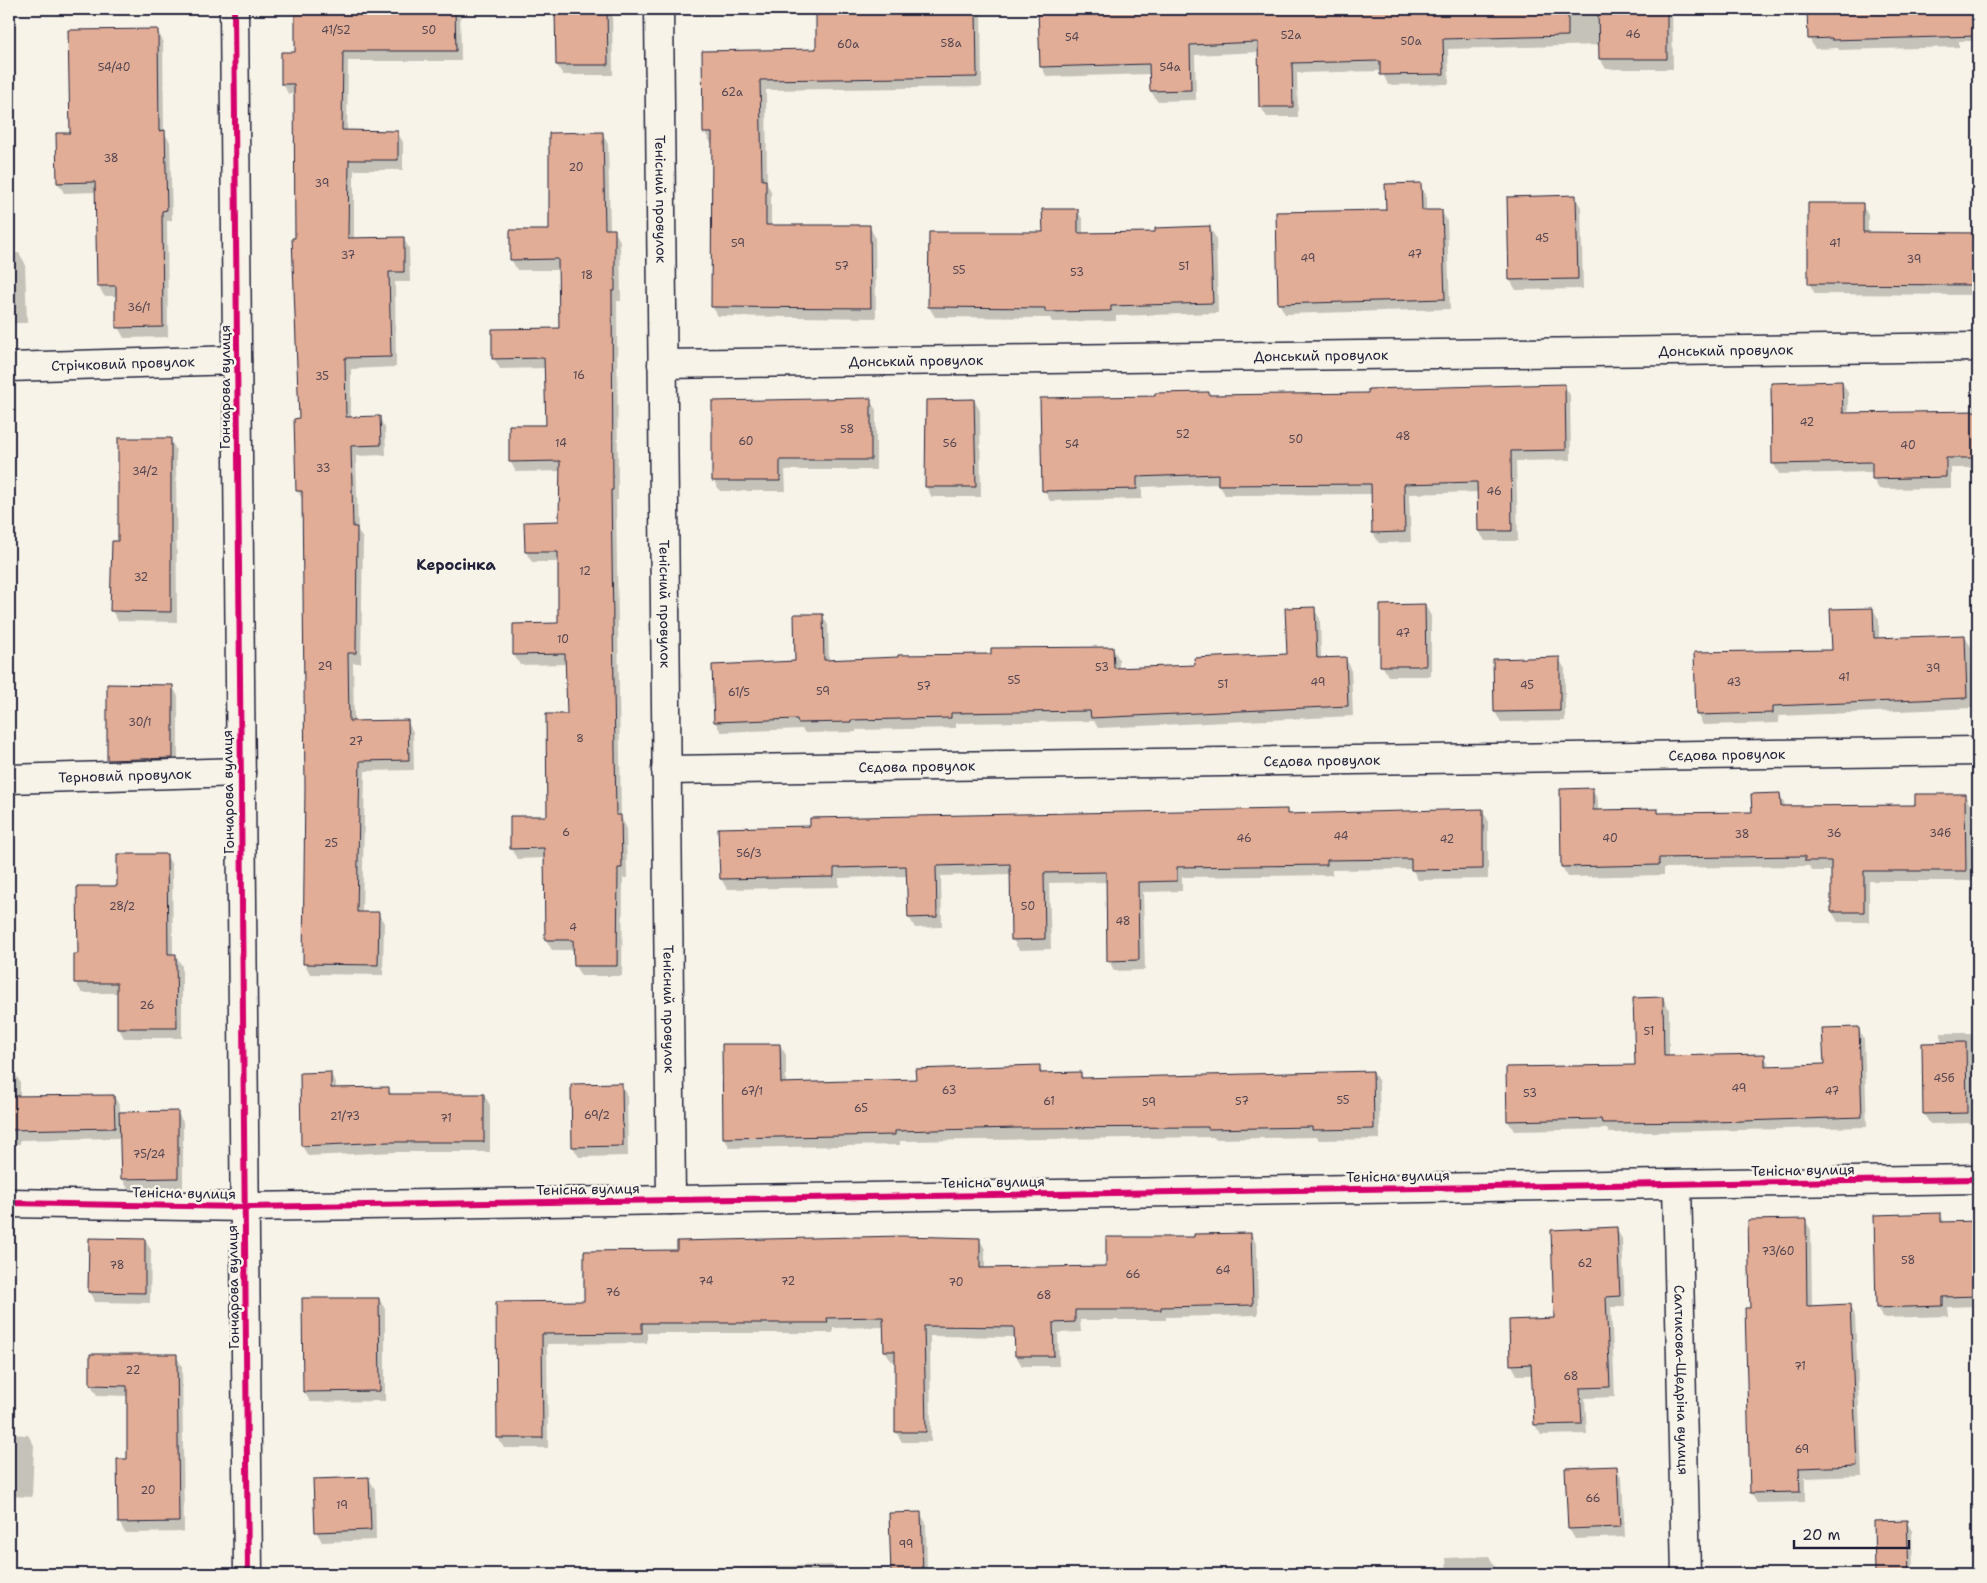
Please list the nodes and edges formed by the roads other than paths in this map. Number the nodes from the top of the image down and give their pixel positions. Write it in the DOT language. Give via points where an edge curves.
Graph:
graph roads {
  1 [pos="234,9"];
  2 [pos="659,9"];
  3 [pos="1978,347"];
  4 [pos="237,360"];
  5 [pos="662,364"];
  6 [pos="9,367"];
  7 [pos="1978,750"];
  8 [pos="666,770"];
  9 [pos="241,772"];
  10 [pos="9,779"];
  11 [pos="1978,1179"];
  12 [pos="1677,1184"];
  13 [pos="670,1200"];
  14 [pos="9,1203"];
  15 [pos="245,1207"];
  16 [pos="248,1574"];
  17 [pos="1686,1574"];
  1 -- 4 [label="street, Гончарова вулиця"];
  2 -- 5 [label="street, Тенісний провулок"];
  3 -- 5 [label="street, Донський провулок"];
  4 -- 6 [label="street, Стрічковий провулок"];
  4 -- 9 [label="street, Гончарова вулиця"];
  5 -- 8 [label="street, Тенісний провулок"];
  7 -- 8 [label="street, Сєдова провулок"];
  8 -- 13 [label="street, Тенісний провулок"];
  9 -- 10 [label="street, Терновий провулок"];
  9 -- 15 [label="street, Гончарова вулиця"];
  11 -- 12 [label="street, Тенісна вулиця"];
  12 -- 13 [label="street, Тенісна вулиця"];
  12 -- 17 [label="street, Салтикова-Щедріна вулиця"];
  13 -- 15 [label="street, Тенісна вулиця"];
  14 -- 15 [label="street, Тенісна вулиця"];
  15 -- 16 [label="street, Гончарова вулиця"];
}
